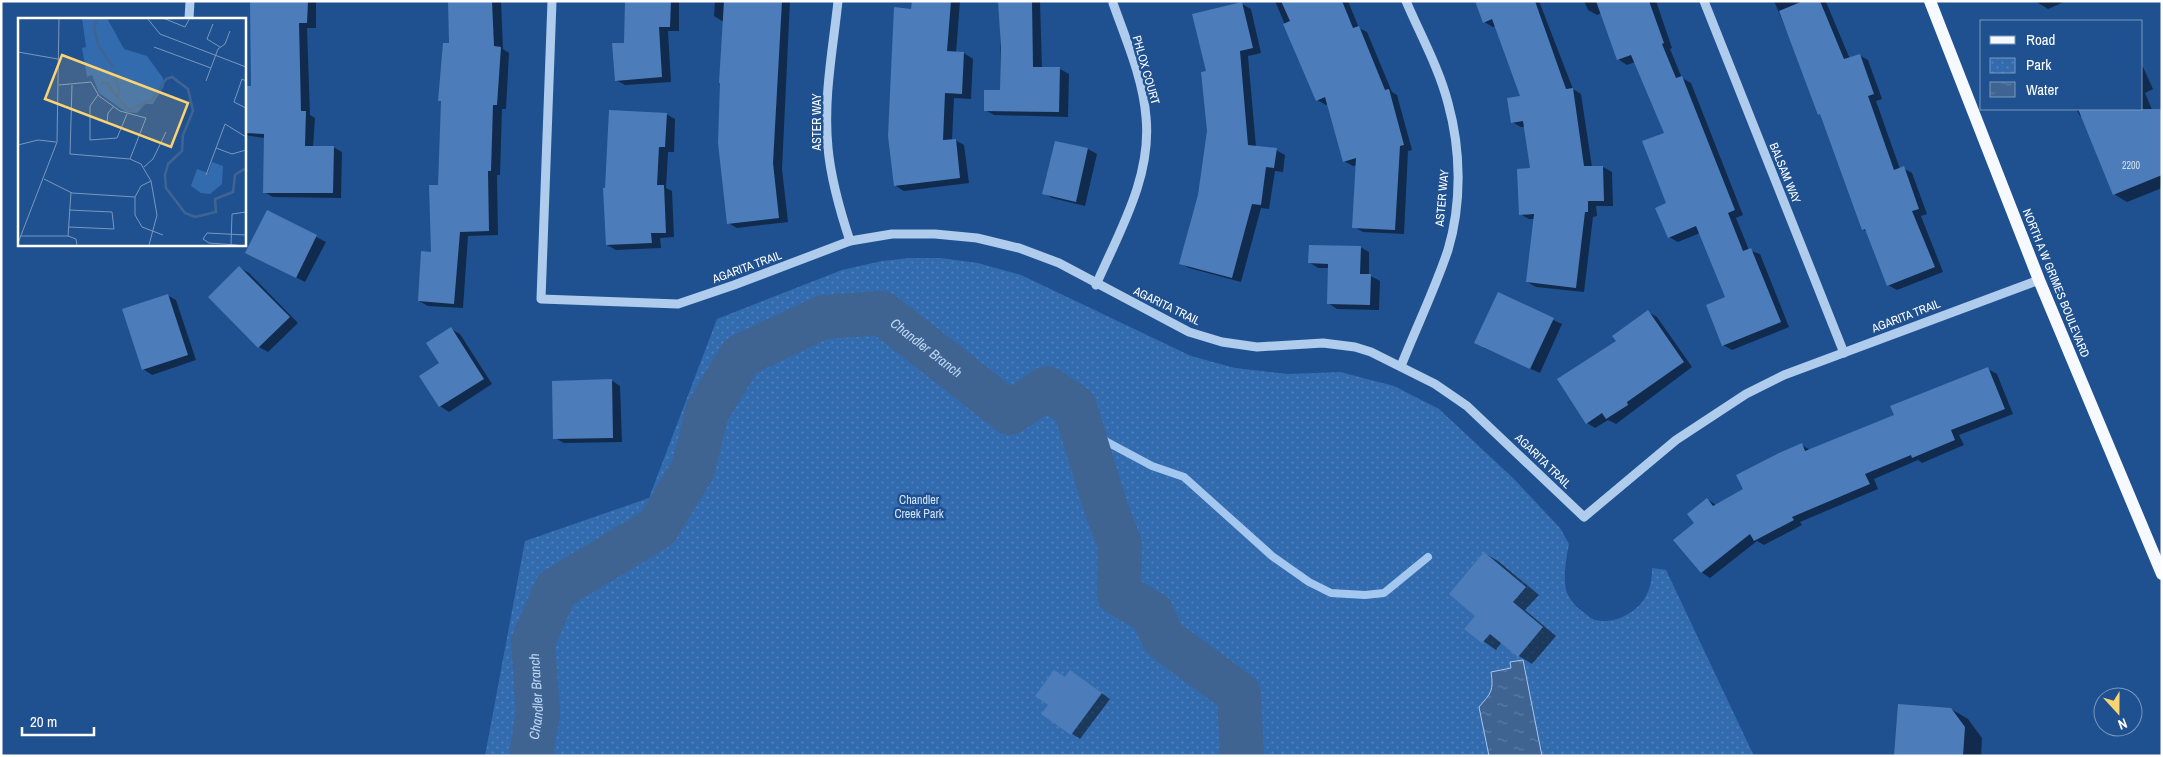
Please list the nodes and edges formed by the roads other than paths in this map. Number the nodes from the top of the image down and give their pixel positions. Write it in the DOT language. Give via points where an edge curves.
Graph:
graph roads {
  1 [pos="190,1"];
  2 [pos="552,1"];
  3 [pos="838,1"];
  4 [pos="1406,1"];
  5 [pos="1704,1"];
  6 [pos="1930,1"];
  7 [pos="1113,3"];
  8 [pos="189,18"];
  9 [pos="850,241"];
  10 [pos="2039,280"];
  11 [pos="1096,285"];
  12 [pos="1844,353"];
  13 [pos="1400,366"];
  14 [pos="2162,574"];
  1 -- 8 [label="street"];
  2 -- 9 [label="street, AGARITA TRAIL" via="541,299 678,304"];
  3 -- 9 [label="street, ASTER WAY" via="827,114 828,146 838,204"];
  4 -- 13 [label="street, ASTER WAY" via="1448,103 1457,144 1458,187 1447,250"];
  5 -- 12 [label="street, BALSAM WAY"];
  6 -- 10 [label="main road, NORTH A W GRIMES BOULEVARD"];
  7 -- 11 [label="street, PHLOX COURT" via="1141,86 1146,150 1135,196"];
  9 -- 11 [label="street, AGARITA TRAIL" via="892,234 977,238 1019,248 1058,263"];
  10 -- 12 [label="street, AGARITA TRAIL"];
  10 -- 14 [label="main road, NORTH A W GRIMES BOULEVARD"];
  11 -- 13 [label="street, AGARITA TRAIL" via="1189,332 1222,342 1257,347 1315,343 1355,347"];
  12 -- 13 [label="street, AGARITA TRAIL" via="1784,375 1746,394 1676,440 1584,517 1467,406"];
}
